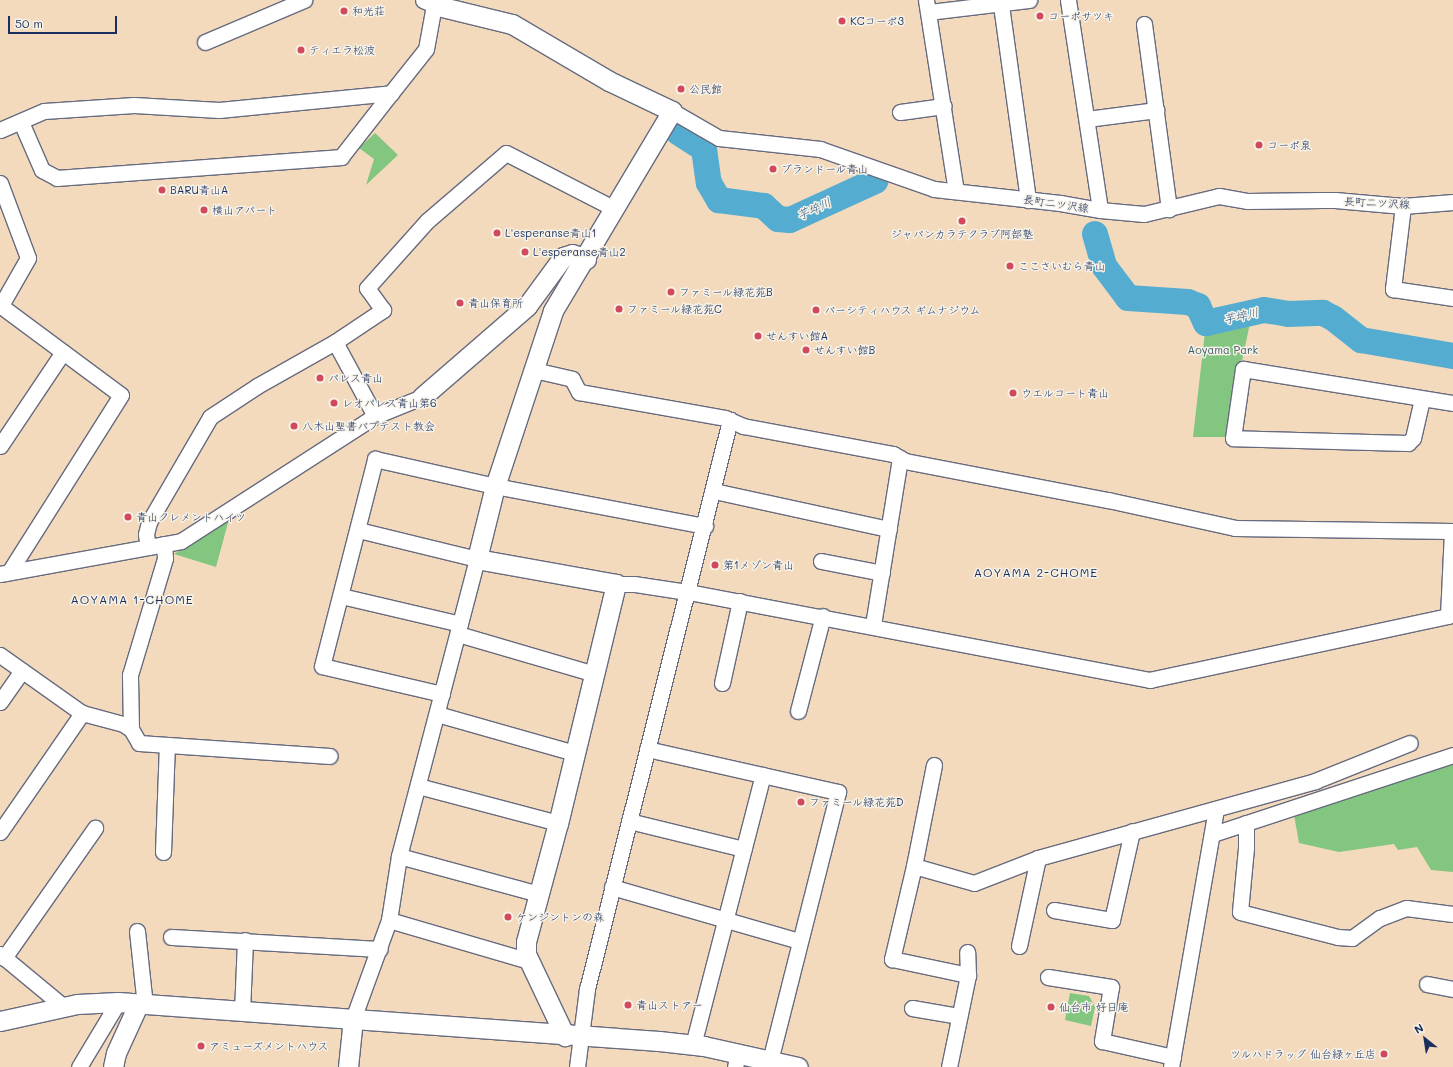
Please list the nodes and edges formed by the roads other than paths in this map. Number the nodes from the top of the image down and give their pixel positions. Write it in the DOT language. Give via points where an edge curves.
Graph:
graph roads {
  1 [pos="304,0"];
  2 [pos="1029,0"];
  3 [pos="1068,0"];
  4 [pos="436,3"];
  5 [pos="1001,5"];
  6 [pos="927,6"];
  7 [pos="1144,24"];
  8 [pos="205,42"];
  9 [pos="391,93"];
  10 [pos="944,106"];
  11 [pos="1156,110"];
  12 [pos="672,111"];
  13 [pos="900,112"];
  14 [pos="1087,119"];
  15 [pos="21,122"];
  16 [pos="0,130"];
  17 [pos="956,191"];
  18 [pos="2,193"];
  19 [pos="1028,200"];
  20 [pos="1453,202"];
  21 [pos="1403,206"];
  22 [pos="613,208"];
  23 [pos="1169,209"];
  24 [pos="1100,210"];
  25 [pos="586,259"];
  26 [pos="1453,298"];
  27 [pos="0,307"];
  28 [pos="335,342"];
  29 [pos="63,352"];
  30 [pos="534,370"];
  31 [pos="422,397"];
  32 [pos="1422,398"];
  33 [pos="1453,403"];
  34 [pos="375,416"];
  35 [pos="730,420"];
  36 [pos="0,446"];
  37 [pos="900,458"];
  38 [pos="495,486"];
  39 [pos="714,491"];
  40 [pos="705,526"];
  41 [pos="889,529"];
  42 [pos="358,530"];
  43 [pos="1453,531"];
  44 [pos="164,544"];
  45 [pos="148,547"];
  46 [pos="478,559"];
  47 [pos="821,561"];
  48 [pos="4,573"];
  49 [pos="882,573"];
  50 [pos="616,584"];
  51 [pos="687,592"];
  52 [pos="341,596"];
  53 [pos="740,601"];
  54 [pos="823,616"];
  55 [pos="1451,616"];
  56 [pos="874,625"];
  57 [pos="459,629"];
  58 [pos="0,655"];
  59 [pos="22,671"];
  60 [pos="595,674"];
  61 [pos="722,683"];
  62 [pos="442,694"];
  63 [pos="0,702"];
  64 [pos="798,711"];
  65 [pos="82,713"];
  66 [pos="437,714"];
  67 [pos="131,730"];
  68 [pos="1410,743"];
  69 [pos="166,745"];
  70 [pos="647,749"];
  71 [pos="575,753"];
  72 [pos="1453,755"];
  73 [pos="330,756"];
  74 [pos="934,765"];
  75 [pos="763,775"];
  76 [pos="418,786"];
  77 [pos="1216,809"];
  78 [pos="629,821"];
  79 [pos="558,823"];
  80 [pos="1246,823"];
  81 [pos="95,828"];
  82 [pos="0,832"];
  83 [pos="1132,832"];
  84 [pos="1213,834"];
  85 [pos="744,849"];
  86 [pos="163,852"];
  87 [pos="399,856"];
  88 [pos="1038,858"];
  89 [pos="914,866"];
  90 [pos="612,887"];
  91 [pos="539,894"];
  92 [pos="1054,910"];
  93 [pos="1453,914"];
  94 [pos="389,920"];
  95 [pos="724,920"];
  96 [pos="137,931"];
  97 [pos="172,937"];
  98 [pos="245,940"];
  99 [pos="799,941"];
  100 [pos="1019,946"];
  101 [pos="380,949"];
  102 [pos="967,952"];
  103 [pos="2,956"];
  104 [pos="529,961"];
  105 [pos="968,975"];
  106 [pos="1048,977"];
  107 [pos="1427,984"];
  108 [pos="1453,989"];
  109 [pos="118,1002"];
  110 [pos="141,1005"];
  111 [pos="64,1007"];
  112 [pos="912,1008"];
  113 [pos="242,1012"];
  114 [pos="959,1016"];
  115 [pos="353,1019"];
  116 [pos="0,1021"];
  117 [pos="572,1036"];
  118 [pos="693,1045"];
  119 [pos="737,1060"];
  120 [pos="770,1061"];
  121 [pos="1172,1062"];
  122 [pos="79,1067"];
  123 [pos="113,1067"];
  124 [pos="348,1067"];
  125 [pos="577,1067"];
  126 [pos="798,1067"];
  127 [pos="948,1067"];
  1 -- 8 [label="street"];
  2 -- 5 [label="street"];
  3 -- 14 [label="street"];
  4 -- 9 [label="street" via="426,49"];
  4 -- 12 [label="street" via="512,24 609,81"];
  5 -- 6 [label="street"];
  5 -- 19 [label="street"];
  6 -- 10 [label="street"];
  7 -- 11 [label="street"];
  9 -- 15 [label="street" via="219,110 134,105 44,111"];
  9 -- 15 [label="street" via="341,157 58,178 42,170"];
  10 -- 13 [label="street"];
  10 -- 17 [label="street"];
  11 -- 14 [label="street"];
  11 -- 23 [label="street"];
  12 -- 17 [label="street, 長町二ツ沢線" via="719,138 820,149 934,189"];
  12 -- 22 [label="street"];
  14 -- 24 [label="street"];
  15 -- 16 [label="street"];
  17 -- 19 [label="street, 長町二ツ沢線"];
  18 -- 27 [label="street" via="28,258"];
  19 -- 24 [label="street, 長町二ツ沢線"];
  20 -- 21 [label="street, 長町二ツ沢線"];
  21 -- 23 [label="street, 長町二ツ沢線" via="1335,200 1247,201 1219,196"];
  21 -- 26 [label="street" via="1393,289"];
  22 -- 25 [label="street"];
  22 -- 28 [label="street" via="506,153 427,221 367,288 383,310"];
  23 -- 24 [label="street, 長町二ツ沢線" via="1144,214"];
  25 -- 30 [label="street" via="553,311"];
  25 -- 31 [label="street" via="572,254 562,257 527,306"];
  27 -- 29 [label="street"];
  28 -- 34 [label="street"];
  28 -- 45 [label="street" via="257,386 210,417 149,522 146,534"];
  29 -- 36 [label="street"];
  29 -- 48 [label="street" via="121,395"];
  30 -- 35 [label="street" via="572,379 579,392"];
  30 -- 38 [label="street"];
  31 -- 34 [label="street"];
  32 -- 32 [label="street" via="1243,369 1233,438 1408,442 1414,438"];
  32 -- 33 [label="street"];
  34 -- 44 [label="street" via="181,541"];
  35 -- 37 [label="street" via="743,426 893,454"];
  35 -- 39 [label="street"];
  37 -- 41 [label="street"];
  37 -- 43 [label="street" via="1185,515 1235,528"];
  38 -- 40 [label="street"];
  38 -- 42 [label="street" via="376,459"];
  38 -- 46 [label="street"];
  39 -- 40 [label="street"];
  39 -- 41 [label="street"];
  40 -- 51 [label="street"];
  41 -- 49 [label="street"];
  42 -- 46 [label="street"];
  42 -- 52 [label="street"];
  43 -- 55 [label="street"];
  44 -- 45 [label="street"];
  44 -- 67 [label="street" via="165,558 130,675"];
  45 -- 48 [label="street"];
  46 -- 50 [label="street"];
  46 -- 57 [label="street"];
  47 -- 49 [label="street"];
  49 -- 56 [label="street"];
  50 -- 51 [label="street" via="634,584"];
  50 -- 60 [label="street"];
  51 -- 53 [label="street"];
  51 -- 70 [label="street"];
  52 -- 57 [label="street"];
  52 -- 62 [label="street" via="322,666"];
  53 -- 54 [label="street"];
  53 -- 61 [label="street"];
  54 -- 56 [label="street"];
  54 -- 64 [label="street"];
  55 -- 56 [label="street" via="1150,680"];
  57 -- 60 [label="street"];
  57 -- 62 [label="street"];
  58 -- 59 [label="street"];
  59 -- 63 [label="street"];
  59 -- 65 [label="street"];
  60 -- 71 [label="street"];
  62 -- 66 [label="street"];
  65 -- 67 [label="street" via="123,724"];
  65 -- 82 [label="street"];
  66 -- 71 [label="street"];
  66 -- 76 [label="street"];
  67 -- 69 [label="street" via="139,743"];
  68 -- 77 [label="street" via="1315,781"];
  69 -- 73 [label="street"];
  69 -- 86 [label="street"];
  70 -- 75 [label="street"];
  70 -- 78 [label="street"];
  71 -- 79 [label="street"];
  72 -- 80 [label="street"];
  74 -- 89 [label="street"];
  75 -- 85 [label="street"];
  75 -- 99 [label="street" via="838,792"];
  76 -- 79 [label="street"];
  76 -- 87 [label="street"];
  77 -- 83 [label="street"];
  77 -- 84 [label="street"];
  78 -- 85 [label="street"];
  78 -- 90 [label="street"];
  79 -- 91 [label="street"];
  80 -- 84 [label="street"];
  80 -- 93 [label="street" via="1240,912 1338,937 1352,938 1380,918 1406,908"];
  81 -- 103 [label="street"];
  83 -- 88 [label="street"];
  83 -- 92 [label="street" via="1112,920"];
  84 -- 121 [label="street"];
  85 -- 95 [label="street"];
  87 -- 91 [label="street"];
  87 -- 94 [label="street"];
  88 -- 89 [label="street" via="974,883"];
  88 -- 100 [label="street"];
  89 -- 105 [label="street" via="892,959"];
  90 -- 95 [label="street"];
  90 -- 117 [label="street" via="587,989"];
  91 -- 104 [label="street" via="526,942"];
  94 -- 101 [label="street"];
  94 -- 104 [label="street"];
  95 -- 99 [label="street"];
  95 -- 118 [label="street"];
  96 -- 110 [label="street"];
  97 -- 98 [label="street"];
  98 -- 101 [label="street"];
  98 -- 113 [label="street"];
  99 -- 120 [label="street"];
  101 -- 115 [label="street"];
  102 -- 105 [label="street"];
  103 -- 111 [label="street"];
  104 -- 117 [label="street"];
  105 -- 114 [label="street"];
  106 -- 121 [label="street" via="1111,987 1102,1041"];
  107 -- 108 [label="street"];
  109 -- 110 [label="street"];
  109 -- 111 [label="street"];
  109 -- 122 [label="street"];
  110 -- 113 [label="street"];
  110 -- 123 [label="street" via="116,1053"];
  111 -- 116 [label="street"];
  112 -- 114 [label="street"];
  113 -- 115 [label="street"];
  114 -- 127 [label="street"];
  115 -- 117 [label="street"];
  115 -- 124 [label="street"];
  117 -- 118 [label="street"];
  117 -- 125 [label="street"];
  118 -- 119 [label="street"];
  119 -- 120 [label="street"];
  120 -- 126 [label="street"];
}
